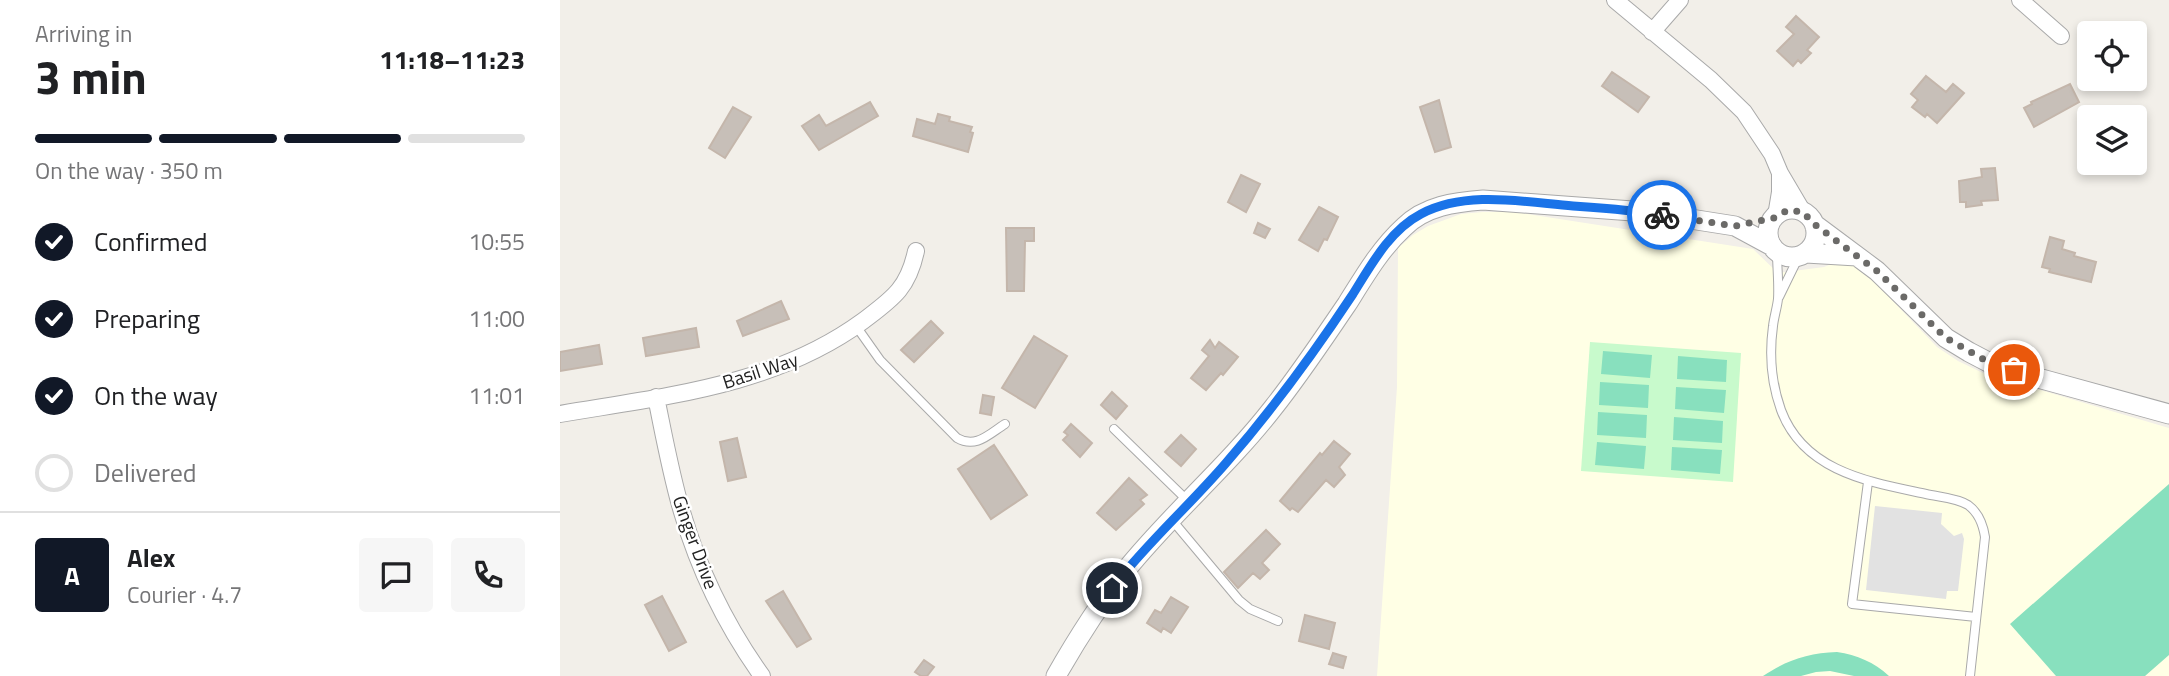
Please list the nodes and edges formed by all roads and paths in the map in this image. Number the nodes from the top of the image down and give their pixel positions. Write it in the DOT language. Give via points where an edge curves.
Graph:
graph roads {
  1 [pos="1615,0"];
  2 [pos="1680,0"];
  3 [pos="2020,0"];
  4 [pos="1652,32"];
  5 [pos="2061,36"];
  6 [pos="1780,173"];
  7 [pos="1775,217"];
  8 [pos="1809,218"];
  9 [pos="1735,226"];
  10 [pos="1774,248"];
  11 [pos="916,251"];
  12 [pos="1802,255"];
  13 [pos="1857,256"];
  14 [pos="1778,300"];
  15 [pos="856,326"];
  16 [pos="656,397"];
  17 [pos="560,414"];
  18 [pos="2169,414"];
  19 [pos="1005,424"];
  20 [pos="1114,429"];
  21 [pos="1868,482"];
  22 [pos="1189,502"];
  23 [pos="1172,520"];
  24 [pos="1976,617"];
  25 [pos="1278,621"];
  26 [pos="762,676"];
  27 [pos="1056,676"];
  28 [pos="1970,676"];
  1 -- 4 [label="street"];
  2 -- 4 [label="street"];
  3 -- 5 [label="street"];
  4 -- 6 [label="street" via="1744,112"];
  6 -- 7 [label="street"];
  6 -- 8 [label="street"];
  7 -- 8 [label="street" via="1788,210"];
  7 -- 9 [label="street"];
  7 -- 10 [label="street" via="1769,231"];
  8 -- 12 [label="street" via="1815,240"];
  8 -- 13 [label="street"];
  9 -- 10 [label="street"];
  9 -- 22 [label="street" via="1646,212 1513,201 1458,202 1421,214 1390,241 1300,373"];
  10 -- 12 [label="street" via="1783,255"];
  10 -- 14 [label="lane"];
  11 -- 15 [label="street, Basil Way" via="904,285"];
  12 -- 13 [label="street"];
  12 -- 14 [label="lane"];
  13 -- 18 [label="street" via="1946,338 1990,363"];
  14 -- 21 [label="lane" via="1771,364 1782,412 1815,456"];
  15 -- 16 [label="street, Basil Way" via="777,368"];
  15 -- 19 [label="lane" via="880,360 957,438 974,443"];
  16 -- 17 [label="street, Basil Way"];
  16 -- 26 [label="street, Ginger Drive" via="682,513 697,554 736,636"];
  20 -- 22 [label="lane"];
  21 -- 24 [label="lane" via="1963,502 1979,516 1985,537"];
  21 -- 24 [label="lane" via="1852,604"];
  22 -- 23 [label="street"];
  23 -- 25 [label="lane" via="1239,600"];
  23 -- 27 [label="street" via="1112,588"];
  24 -- 28 [label="lane"];
}
